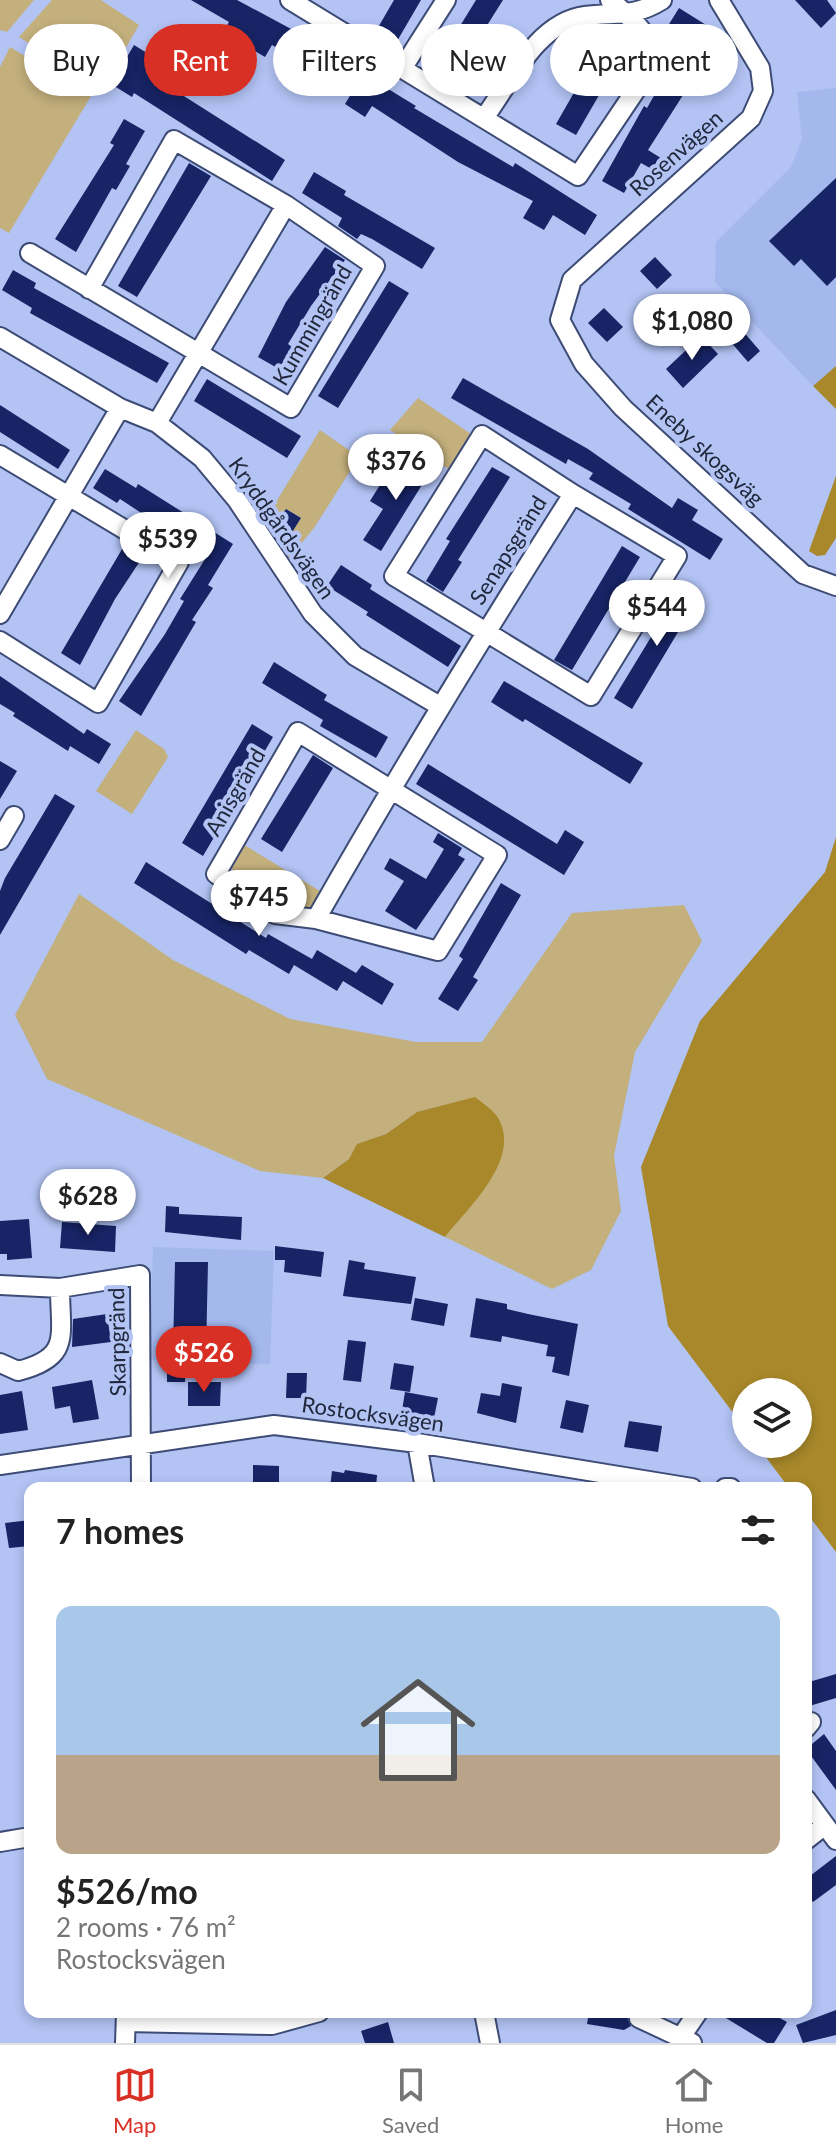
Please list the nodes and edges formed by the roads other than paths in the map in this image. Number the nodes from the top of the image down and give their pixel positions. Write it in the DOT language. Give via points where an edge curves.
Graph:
graph roads {
  1 [pos="290,0"];
  2 [pos="446,0"];
  3 [pos="610,0"];
  4 [pos="662,0"];
  5 [pos="719,0"];
  6 [pos="629,16"];
  7 [pos="330,24"];
  8 [pos="405,64"];
  9 [pos="405,71"];
  10 [pos="484,118"];
  11 [pos="286,205"];
  12 [pos="30,253"];
  13 [pos="572,280"];
  14 [pos="89,289"];
  15 [pos="0,337"];
  16 [pos="198,353"];
  17 [pos="120,408"];
  18 [pos="157,423"];
  19 [pos="0,455"];
  20 [pos="573,494"];
  21 [pos="69,495"];
  22 [pos="836,586"];
  23 [pos="0,614"];
  24 [pos="485,633"];
  25 [pos="0,641"];
  26 [pos="438,705"];
  27 [pos="390,789"];
  28 [pos="14,816"];
  29 [pos="0,840"];
  30 [pos="316,919"];
  31 [pos="0,1285"];
  32 [pos="60,1288"];
  33 [pos="0,1363"];
  34 [pos="142,1442"];
  35 [pos="417,1443"];
  36 [pos="0,1465"];
  37 [pos="141,1482"];
  38 [pos="424,1482"];
  39 [pos="655,1482"];
  40 [pos="812,1807"];
  41 [pos="831,1833"];
  42 [pos="24,1838"];
  43 [pos="0,1842"];
  44 [pos="126,2018"];
  45 [pos="144,2018"];
  46 [pos="297,2018"];
  47 [pos="485,2018"];
  48 [pos="639,2018"];
  49 [pos="696,2018"];
  50 [pos="687,2040"];
  51 [pos="125,2043"];
  52 [pos="490,2043"];
  1 -- 7 [label="street"];
  2 -- 8 [label="street"];
  3 -- 6 [label="street"];
  4 -- 6 [label="street"];
  5 -- 13 [label="street, Rosenvägen" via="760,68 763,91 751,118"];
  6 -- 10 [label="street" via="583,16 548,31"];
  6 -- 10 [label="street" via="654,50 654,63 578,176"];
  9 -- 10 [label="street"];
  11 -- 14 [label="street, Kummingränd" via="174,140"];
  11 -- 16 [label="street"];
  11 -- 16 [label="street, Kummingränd" via="375,266 291,408"];
  12 -- 14 [label="street, Kummingränd"];
  13 -- 22 [label="street, Eneby skogsväg" via="560,320 584,364 623,408 803,574"];
  14 -- 16 [label="street, Kummingränd"];
  15 -- 17 [label="street, Kryddgårdsvägen"];
  16 -- 18 [label="street"];
  17 -- 18 [label="street, Kryddgårdsvägen"];
  17 -- 21 [label="street"];
  18 -- 26 [label="street, Kryddgårdsvägen" via="202,458 228,489 313,614 344,646"];
  19 -- 21 [label="street"];
  20 -- 24 [label="street, Senapsgränd"];
  20 -- 24 [label="street, Senapsgränd" via="482,435 394,576"];
  20 -- 24 [label="street, Senapsgränd" via="677,556 591,696"];
  21 -- 23 [label="street"];
  21 -- 25 [label="street" via="179,562 98,703"];
  24 -- 26 [label="street, Senapsgränd"];
  26 -- 27 [label="street"];
  27 -- 30 [label="street"];
  27 -- 30 [label="street, Anisgränd" via="497,855 438,951"];
  27 -- 30 [label="street, Anisgränd" via="298,732 216,874 275,914"];
  28 -- 29 [label="street"];
  31 -- 32 [label="street, Skarpgränd"];
  32 -- 33 [label="street" via="61,1345 53,1358 18,1371"];
  32 -- 34 [label="street, Skarpgränd" via="140,1275"];
  34 -- 35 [label="street, Rostocksvägen" via="274,1425"];
  34 -- 36 [label="street, Rostocksvägen"];
  34 -- 37 [label="street"];
  35 -- 38 [label="street"];
  35 -- 39 [label="street, Rostocksvägen"];
  40 -- 41 [label="street"];
  42 -- 43 [label="street"];
  44 -- 51 [label="street"];
  45 -- 46 [label="street" via="272,2025"];
  47 -- 52 [label="street"];
  48 -- 50 [label="street"];
  49 -- 50 [label="street"];
}
